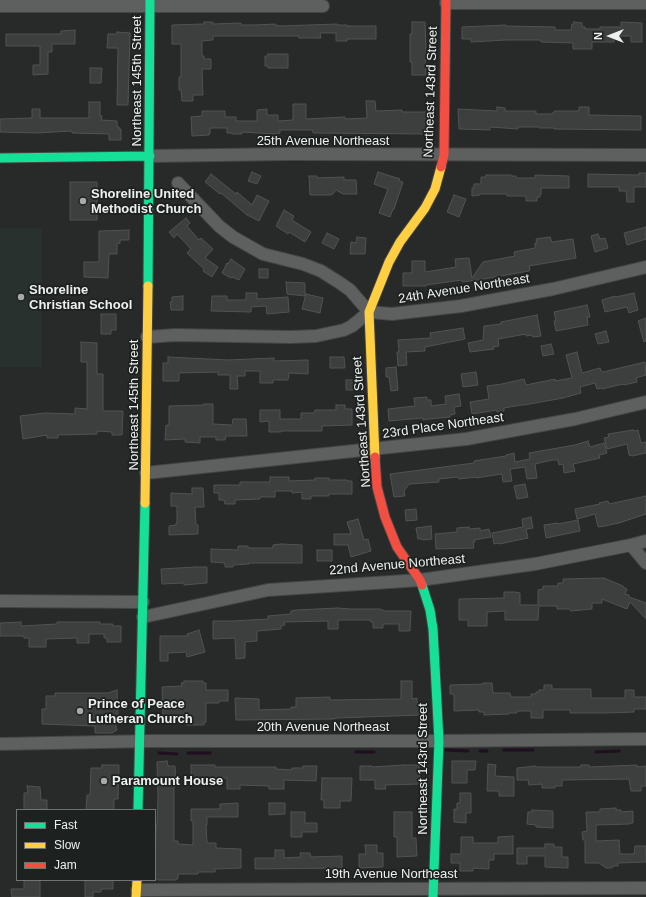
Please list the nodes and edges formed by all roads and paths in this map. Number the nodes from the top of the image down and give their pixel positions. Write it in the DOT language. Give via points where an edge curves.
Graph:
graph roads {
  1 [pos="446,2"];
  2 [pos="150,3"];
  3 [pos="646,3"];
  4 [pos="0,6"];
  5 [pos="323,6"];
  6 [pos="444,155"];
  7 [pos="646,155"];
  8 [pos="150,156"];
  9 [pos="0,158"];
  10 [pos="178,184"];
  11 [pos="646,267"];
  12 [pos="369,312"];
  13 [pos="147,337"];
  14 [pos="646,402"];
  15 [pos="375,449"];
  16 [pos="146,473"];
  17 [pos="646,541"];
  18 [pos="631,545"];
  19 [pos="646,563"];
  20 [pos="420,580"];
  21 [pos="0,601"];
  22 [pos="143,602"];
  23 [pos="143,617"];
  24 [pos="646,739"];
  25 [pos="140,741"];
  26 [pos="438,741"];
  27 [pos="0,744"];
  28 [pos="138,809"];
  29 [pos="646,888"];
  30 [pos="137,889"];
  31 [pos="433,893"];
  1 -- 3 [label="street"];
  1 -- 6 [label="street, Northeast 143rd Street"];
  2 -- 4 [label="street"];
  2 -- 5 [label="street"];
  2 -- 8 [label="street, Northeast 145th Street"];
  6 -- 7 [label="street, 25th Avenue Northeast"];
  6 -- 8 [label="street, 25th Avenue Northeast"];
  6 -- 12 [label="street, Northeast 143rd Street" via="431,198 394,252"];
  8 -- 9 [label="street, 25th Avenue Northeast"];
  8 -- 13 [label="street, Northeast 145th Street"];
  10 -- 12 [label="street" via="233,237 263,254 303,264 326,274 350,290"];
  11 -- 12 [label="street, 24th Avenue Northeast" via="553,289 461,306 398,314"];
  12 -- 13 [label="street" via="344,330 316,336"];
  12 -- 15 [label="street, Northeast 143rd Street"];
  13 -- 16 [label="street, Northeast 145th Street"];
  14 -- 15 [label="street, 23rd Place Northeast" via="575,419 466,439"];
  15 -- 16 [label="street, 23rd Place Northeast"];
  15 -- 20 [label="street, Northeast 143rd Street" via="377,487 385,517 397,547"];
  16 -- 22 [label="street, Northeast 145th Street"];
  17 -- 18 [label="street, 22nd Avenue Northeast"];
  18 -- 19 [label="street"];
  18 -- 20 [label="street, 22nd Avenue Northeast" via="535,564"];
  20 -- 23 [label="street, 22nd Avenue Northeast" via="268,590"];
  20 -- 26 [label="street, Northeast 143rd Street" via="433,629"];
  21 -- 22 [label="street"];
  22 -- 23 [label="street, Northeast 145th Street"];
  23 -- 25 [label="street, Northeast 145th Street"];
  24 -- 26 [label="street, 20th Avenue Northeast"];
  25 -- 26 [label="street, 20th Avenue Northeast"];
  25 -- 27 [label="street, 20th Avenue Northeast"];
  25 -- 28 [label="street, Northeast 145th Street"];
  26 -- 31 [label="street, Northeast 143rd Street"];
  29 -- 31 [label="street, 19th Avenue Northeast"];
  30 -- 31 [label="street, 19th Avenue Northeast"];
}
